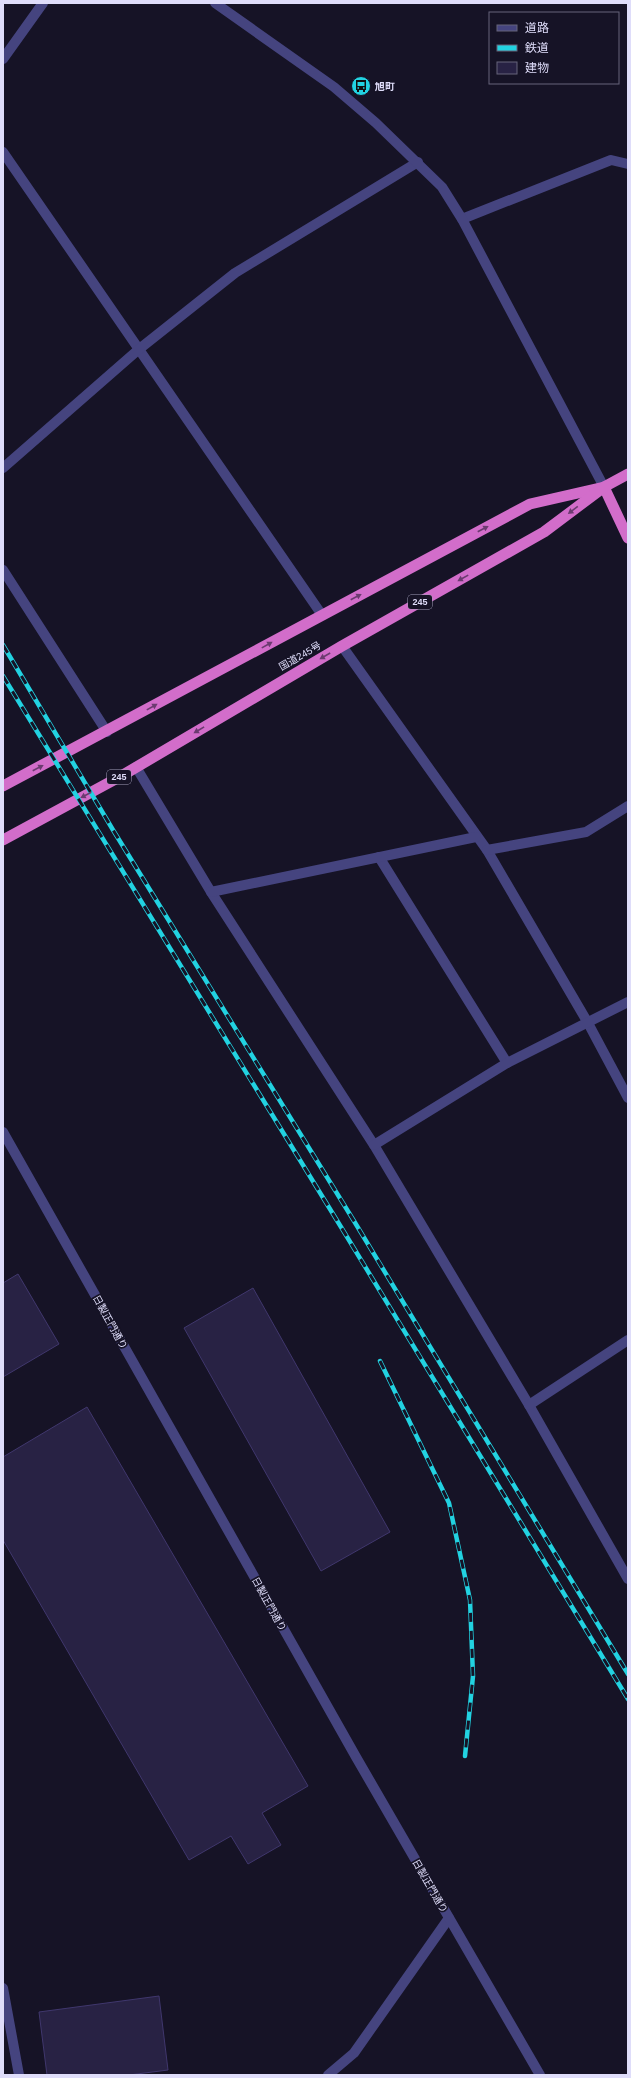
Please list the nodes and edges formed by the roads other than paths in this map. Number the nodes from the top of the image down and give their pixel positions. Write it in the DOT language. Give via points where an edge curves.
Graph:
graph roads {
  1 [pos="43,3"];
  2 [pos="215,3"];
  3 [pos="3,59"];
  4 [pos="3,152"];
  5 [pos="418,162"];
  6 [pos="628,164"];
  7 [pos="462,219"];
  8 [pos="138,350"];
  9 [pos="3,468"];
  10 [pos="628,474"];
  11 [pos="604,487"];
  12 [pos="628,538"];
  13 [pos="3,570"];
  14 [pos="322,615"];
  15 [pos="342,646"];
  16 [pos="107,732"];
  17 [pos="136,768"];
  18 [pos="3,786"];
  19 [pos="628,806"];
  20 [pos="476,837"];
  21 [pos="3,840"];
  22 [pos="487,850"];
  23 [pos="378,857"];
  24 [pos="211,892"];
  25 [pos="628,1002"];
  26 [pos="588,1023"];
  27 [pos="507,1063"];
  28 [pos="628,1098"];
  29 [pos="3,1132"];
  30 [pos="374,1145"];
  31 [pos="628,1340"];
  32 [pos="529,1405"];
  33 [pos="628,1579"];
  34 [pos="449,1918"];
  35 [pos="3,1988"];
  36 [pos="19,2075"];
  37 [pos="328,2075"];
  38 [pos="540,2075"];
  1 -- 3 [label="street"];
  2 -- 5 [label="street" via="334,87"];
  4 -- 8 [label="street"];
  5 -- 7 [label="street" via="442,186"];
  5 -- 8 [label="street" via="235,273"];
  6 -- 7 [label="street" via="612,160"];
  7 -- 11 [label="street"];
  8 -- 9 [label="street"];
  8 -- 14 [label="street"];
  10 -- 11 [label="highway"];
  11 -- 12 [label="highway"];
  14 -- 11 [label="highway, one-way" via="530,504"];
  11 -- 15 [label="highway, 国道245号 / 245, one-way" via="544,532"];
  13 -- 16 [label="street"];
  16 -- 14 [label="highway, one-way"];
  15 -- 17 [label="highway, 国道245号 / 245, one-way"];
  15 -- 20 [label="street"];
  18 -- 16 [label="highway, one-way"];
  17 -- 21 [label="highway, 国道245号 / 245, one-way"];
  17 -- 24 [label="street"];
  19 -- 22 [label="street" via="586,832"];
  20 -- 22 [label="street"];
  20 -- 23 [label="street"];
  22 -- 26 [label="street"];
  23 -- 24 [label="street"];
  23 -- 27 [label="street"];
  24 -- 30 [label="street"];
  25 -- 26 [label="street"];
  26 -- 27 [label="street"];
  26 -- 28 [label="street"];
  27 -- 30 [label="street"];
  29 -- 34 [label="street, 日製正門通り"];
  30 -- 32 [label="street"];
  31 -- 32 [label="street"];
  32 -- 33 [label="street"];
  34 -- 37 [label="street" via="354,2053"];
  34 -- 38 [label="street, 日製正門通り"];
  35 -- 36 [label="street"];
}
